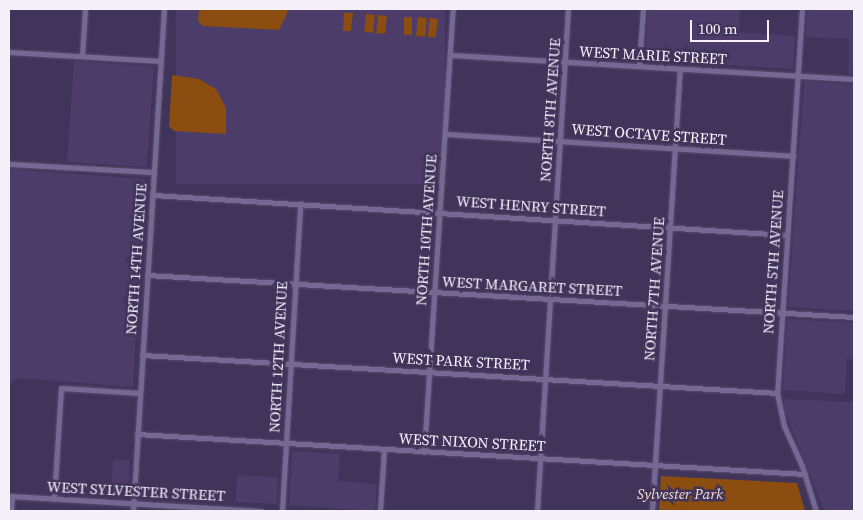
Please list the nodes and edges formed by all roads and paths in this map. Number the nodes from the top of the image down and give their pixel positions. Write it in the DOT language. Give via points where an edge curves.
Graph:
graph roads {
  1 [pos="85,9"];
  2 [pos="164,9"];
  3 [pos="453,9"];
  4 [pos="568,9"];
  5 [pos="643,9"];
  6 [pos="802,9"];
  7 [pos="9,52"];
  8 [pos="450,55"];
  9 [pos="82,56"];
  10 [pos="161,61"];
  11 [pos="565,62"];
  12 [pos="640,66"];
  13 [pos="680,69"];
  14 [pos="798,76"];
  15 [pos="854,79"];
  16 [pos="445,134"];
  17 [pos="560,141"];
  18 [pos="675,148"];
  19 [pos="792,156"];
  20 [pos="9,164"];
  21 [pos="154,172"];
  22 [pos="153,195"];
  23 [pos="300,204"];
  24 [pos="440,213"];
  25 [pos="555,220"];
  26 [pos="670,227"];
  27 [pos="787,235"];
  28 [pos="148,276"];
  29 [pos="295,284"];
  30 [pos="434,292"];
  31 [pos="550,299"];
  32 [pos="665,306"];
  33 [pos="782,313"];
  34 [pos="854,318"];
  35 [pos="142,355"];
  36 [pos="290,364"];
  37 [pos="429,372"];
  38 [pos="545,379"];
  39 [pos="660,386"];
  40 [pos="140,393"];
  41 [pos="777,393"];
  42 [pos="137,434"];
  43 [pos="286,443"];
  44 [pos="384,449"];
  45 [pos="424,452"];
  46 [pos="540,459"];
  47 [pos="655,465"];
  48 [pos="805,474"];
  49 [pos="10,496"];
  50 [pos="54,499"];
  51 [pos="133,504"];
  52 [pos="11,511"];
  53 [pos="133,511"];
  54 [pos="251,511"];
  55 [pos="262,511"];
  56 [pos="282,511"];
  57 [pos="380,511"];
  58 [pos="537,511"];
  59 [pos="652,511"];
  60 [pos="816,511"];
  1 -- 9 [label="street"];
  2 -- 10 [label="street, NORTH 14TH AVENUE"];
  3 -- 8 [label="street, NORTH 10TH AVENUE"];
  4 -- 11 [label="street, NORTH 8TH AVENUE"];
  5 -- 12 [label="street"];
  6 -- 14 [label="street, NORTH 5TH AVENUE"];
  7 -- 9 [label="street"];
  8 -- 11 [label="street, WEST MARIE STREET"];
  8 -- 16 [label="street, NORTH 10TH AVENUE"];
  9 -- 10 [label="street"];
  10 -- 21 [label="street, NORTH 14TH AVENUE"];
  11 -- 12 [label="street, WEST MARIE STREET"];
  11 -- 17 [label="street, NORTH 8TH AVENUE"];
  12 -- 13 [label="street, WEST MARIE STREET"];
  13 -- 14 [label="street, WEST MARIE STREET"];
  13 -- 18 [label="street, NORTH 7TH AVENUE"];
  14 -- 15 [label="street, WEST MARIE STREET"];
  14 -- 19 [label="street, NORTH 5TH AVENUE"];
  16 -- 17 [label="street, WEST OCTAVE STREET"];
  16 -- 24 [label="street, NORTH 10TH AVENUE"];
  17 -- 18 [label="street, WEST OCTAVE STREET"];
  17 -- 25 [label="street, NORTH 8TH AVENUE"];
  18 -- 19 [label="street, WEST OCTAVE STREET"];
  18 -- 26 [label="street, NORTH 7TH AVENUE"];
  19 -- 27 [label="street, NORTH 5TH AVENUE"];
  20 -- 21 [label="street"];
  21 -- 22 [label="street, NORTH 14TH AVENUE"];
  22 -- 23 [label="street, WEST HENRY STREET"];
  22 -- 28 [label="street, NORTH 14TH AVENUE"];
  23 -- 24 [label="street, WEST HENRY STREET"];
  23 -- 29 [label="street, NORTH 12TH AVENUE"];
  24 -- 25 [label="street, WEST HENRY STREET"];
  24 -- 30 [label="street, NORTH 10TH AVENUE"];
  25 -- 26 [label="street, WEST HENRY STREET"];
  25 -- 31 [label="street, NORTH 8TH AVENUE"];
  26 -- 27 [label="street, WEST HENRY STREET"];
  26 -- 32 [label="street, NORTH 7TH AVENUE"];
  27 -- 33 [label="street, NORTH 5TH AVENUE"];
  28 -- 29 [label="street, WEST MARGARET STREET"];
  28 -- 35 [label="street, NORTH 14TH AVENUE"];
  29 -- 30 [label="street, WEST MARGARET STREET"];
  29 -- 36 [label="street, NORTH 12TH AVENUE"];
  30 -- 31 [label="street, WEST MARGARET STREET"];
  30 -- 37 [label="street, NORTH 10TH AVENUE"];
  31 -- 32 [label="street, WEST MARGARET STREET"];
  31 -- 38 [label="street, NORTH 8TH AVENUE"];
  32 -- 33 [label="street, WEST MARGARET STREET"];
  32 -- 39 [label="street, NORTH 7TH AVENUE"];
  33 -- 34 [label="street, WEST MARGARET STREET"];
  33 -- 41 [label="street, NORTH 5TH AVENUE"];
  35 -- 36 [label="street, WEST PARK STREET"];
  35 -- 40 [label="street, NORTH 14TH AVENUE"];
  36 -- 37 [label="street, WEST PARK STREET"];
  36 -- 43 [label="street, NORTH 12TH AVENUE"];
  37 -- 38 [label="street, WEST PARK STREET"];
  37 -- 45 [label="street, NORTH 10TH AVENUE"];
  38 -- 39 [label="street, WEST PARK STREET"];
  38 -- 46 [label="street, NORTH 8TH AVENUE"];
  39 -- 41 [label="street, WEST PARK STREET"];
  39 -- 47 [label="street, NORTH 7TH AVENUE"];
  40 -- 42 [label="street, NORTH 14TH AVENUE"];
  40 -- 50 [label="street" via="61,388"];
  41 -- 48 [label="street, NORTH 5TH AVENUE" via="784,426"];
  42 -- 43 [label="street, WEST NIXON STREET"];
  42 -- 51 [label="street, NORTH 14TH AVENUE"];
  43 -- 44 [label="street, WEST NIXON STREET"];
  43 -- 56 [label="street, NORTH 12TH AVENUE"];
  44 -- 45 [label="street, WEST NIXON STREET"];
  44 -- 57 [label="street"];
  45 -- 46 [label="street, WEST NIXON STREET"];
  46 -- 47 [label="street, WEST NIXON STREET"];
  46 -- 58 [label="street, NORTH 8TH AVENUE"];
  47 -- 48 [label="street, WEST NIXON STREET"];
  47 -- 59 [label="street, NORTH 7TH AVENUE"];
  48 -- 60 [label="street, NORTH 5TH AVENUE"];
  49 -- 50 [label="street, WEST SYLVESTER STREET"];
  49 -- 52 [label="street"];
  50 -- 51 [label="street, WEST SYLVESTER STREET"];
  51 -- 53 [label="street, NORTH 14TH AVENUE"];
  51 -- 54 [label="street, WEST SYLVESTER STREET"];
  54 -- 55 [label="street, WEST SYLVESTER STREET"];
}
